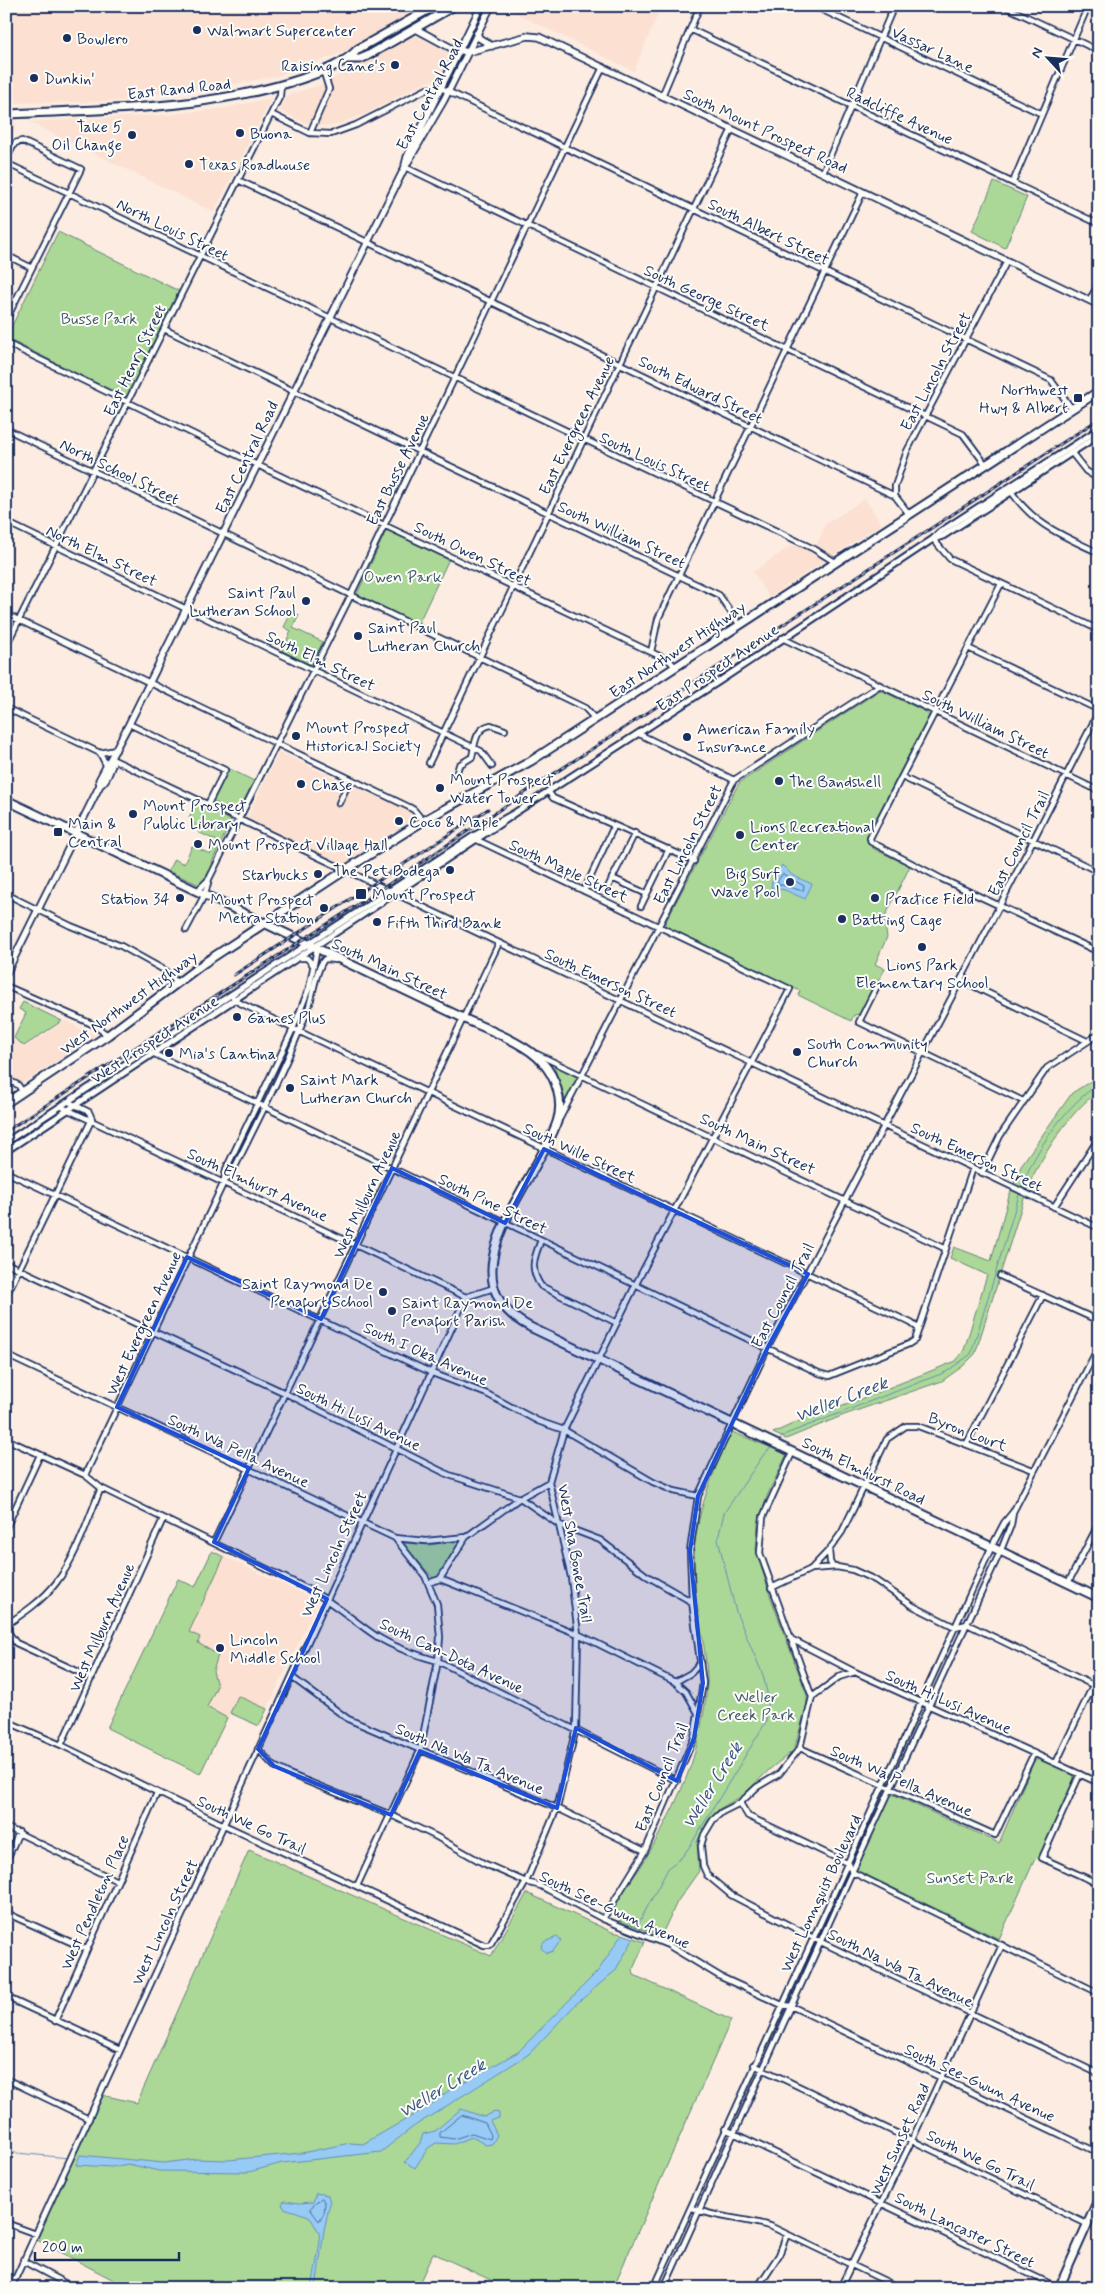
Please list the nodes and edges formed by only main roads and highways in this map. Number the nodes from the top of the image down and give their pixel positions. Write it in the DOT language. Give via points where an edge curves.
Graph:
graph roads {
  1 [pos="435,6"];
  2 [pos="454,6"];
  3 [pos="482,6"];
  4 [pos="491,6"];
  5 [pos="416,28"];
  6 [pos="477,33"];
  7 [pos="492,46"];
  8 [pos="459,51"];
  9 [pos="468,52"];
  10 [pos="348,59"];
  11 [pos="444,90"];
  12 [pos="6,114"];
  13 [pos="1099,305"];
  14 [pos="1099,391"];
  15 [pos="112,759"];
  16 [pos="100,785"];
  17 [pos="6,800"];
  18 [pos="76,832"];
  19 [pos="266,923"];
  20 [pos="6,974"];
  21 [pos="6,1103"];
  22 [pos="494,1288"];
  23 [pos="1099,1598"];
  24 [pos="1099,2198"];
  25 [pos="1059,2288"];
  1 -- 10 [label="main road, East Rand Road" via="358,49"];
  2 -- 5 [label="main road, East Rand Road"];
  3 -- 8 [label="main road, East Central Road"];
  4 -- 6 [label="main road, East Central Road"];
  5 -- 8 [label="main road, South Mount Prospect Road"];
  5 -- 10 [label="main road, East Rand Road" via="360,59"];
  6 -- 7 [label="main road"];
  6 -- 9 [label="main road, East Central Road"];
  7 -- 9 [label="main road, South Mount Prospect Road"];
  7 -- 13 [label="main road, South Mount Prospect Road" via="533,36 555,44"];
  8 -- 9 [label="main road, South Mount Prospect Road"];
  8 -- 11 [label="main road, East Central Road"];
  9 -- 11 [label="main road, East Central Road"];
  10 -- 12 [label="main road, East Rand Road" via="252,93 176,106"];
  11 -- 15 [label="main road, East Central Road"];
  14 -- 19 [label="main road, East Northwest Highway" via="595,720 518,769 423,821"];
  15 -- 16 [label="main road, East Central Road"];
  15 -- 16 [label="main road, East Central Road" via="99,780"];
  16 -- 18 [label="main road, East Central Road"];
  17 -- 18 [label="main road, South Main Street"];
  18 -- 19 [label="main road, South Main Street"];
  18 -- 20 [label="main road, East Central Road"];
  19 -- 21 [label="main road, West Northwest Highway" via="176,982 108,1035"];
  19 -- 22 [label="main road, South Main Street" via="531,1052 555,1080 559,1099 558,1121 505,1223 492,1257"];
  22 -- 23 [label="main road, South Elmhurst Road" via="509,1314 522,1323"];
  24 -- 25 [label="main road"];
}
